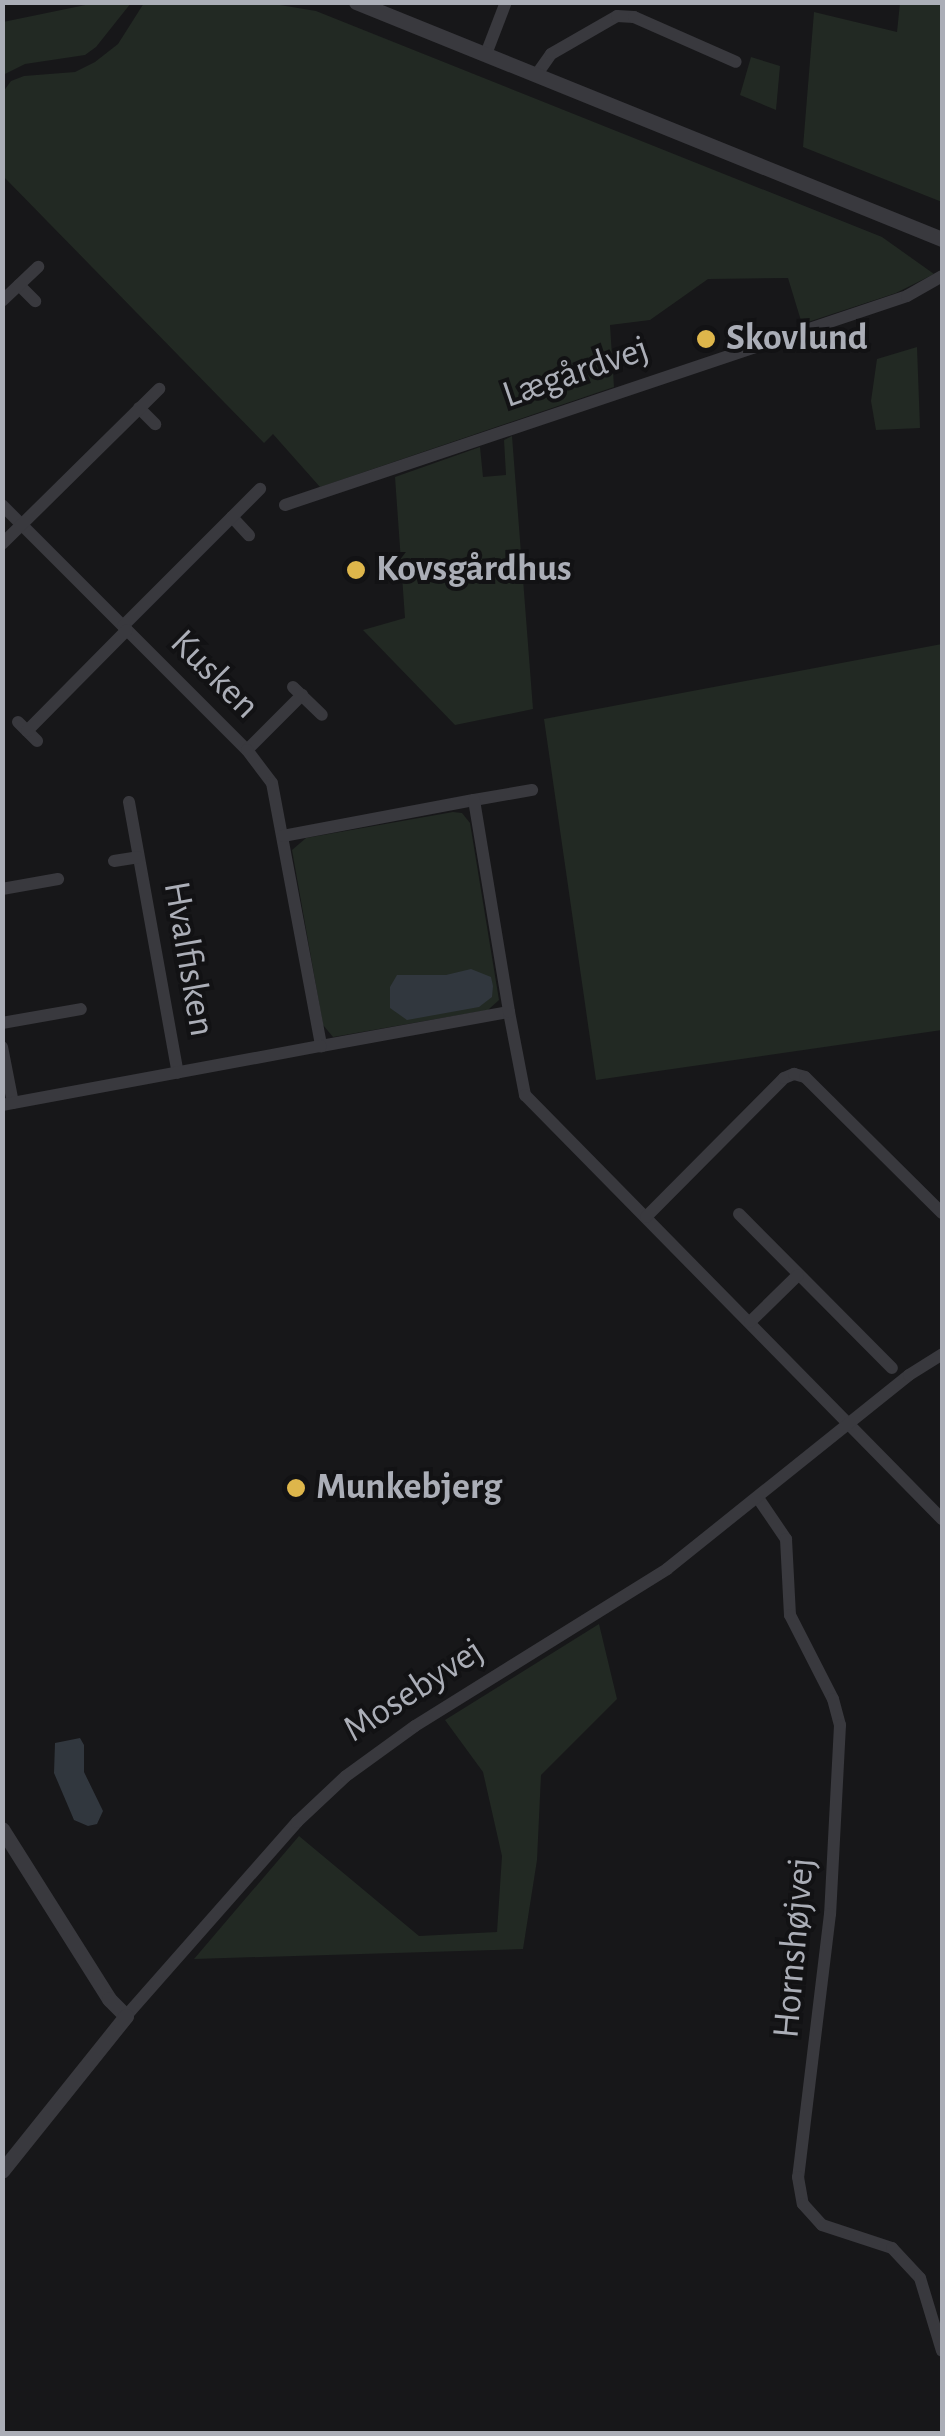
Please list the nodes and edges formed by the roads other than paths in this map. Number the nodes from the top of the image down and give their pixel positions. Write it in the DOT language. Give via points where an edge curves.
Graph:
graph roads {
  1 [pos="356,2"];
  2 [pos="506,2"];
  3 [pos="486,54"];
  4 [pos="736,62"];
  5 [pos="536,74"];
  6 [pos="942,239"];
  7 [pos="38,267"];
  8 [pos="942,276"];
  9 [pos="19,285"];
  10 [pos="35,301"];
  11 [pos="2,302"];
  12 [pos="158,389"];
  13 [pos="139,408"];
  14 [pos="155,424"];
  15 [pos="260,489"];
  16 [pos="284,504"];
  17 [pos="2,505"];
  18 [pos="232,517"];
  19 [pos="22,525"];
  20 [pos="249,536"];
  21 [pos="2,544"];
  22 [pos="125,628"];
  23 [pos="322,715"];
  24 [pos="27,731"];
  25 [pos="247,750"];
  26 [pos="532,790"];
  27 [pos="474,800"];
  28 [pos="128,802"];
  29 [pos="283,836"];
  30 [pos="138,856"];
  31 [pos="114,861"];
  32 [pos="58,879"];
  33 [pos="2,889"];
  34 [pos="81,1009"];
  35 [pos="509,1012"];
  36 [pos="2,1023"];
  37 [pos="321,1046"];
  38 [pos="2,1047"];
  39 [pos="178,1073"];
  40 [pos="8,1104"];
  41 [pos="942,1213"];
  42 [pos="740,1214"];
  43 [pos="646,1217"];
  44 [pos="798,1275"];
  45 [pos="750,1322"];
  46 [pos="942,1354"];
  47 [pos="892,1368"];
  48 [pos="850,1422"];
  49 [pos="758,1498"];
  50 [pos="940,1513"];
  51 [pos="2,1830"];
  52 [pos="126,2016"];
  53 [pos="2,2171"];
  54 [pos="942,2352"];
  1 -- 3 [label="street"];
  2 -- 3 [label="street"];
  3 -- 5 [label="street"];
  4 -- 5 [label="street" via="634,17 617,16 550,54"];
  5 -- 6 [label="street"];
  7 -- 9 [label="street"];
  8 -- 16 [label="street, Lægårdvej" via="907,296"];
  9 -- 10 [label="street"];
  9 -- 11 [label="street"];
  12 -- 13 [label="street"];
  13 -- 14 [label="street"];
  13 -- 19 [label="street"];
  15 -- 18 [label="street, Kusken"];
  17 -- 19 [label="street, Kusken"];
  18 -- 20 [label="street"];
  18 -- 22 [label="street, Kusken"];
  19 -- 21 [label="street"];
  19 -- 22 [label="street, Kusken"];
  22 -- 24 [label="street, Kusken"];
  22 -- 25 [label="street, Kusken"];
  23 -- 25 [label="street, Kusken" via="297,691"];
  25 -- 29 [label="street" via="272,783"];
  26 -- 27 [label="street"];
  27 -- 29 [label="street"];
  27 -- 35 [label="street"];
  28 -- 30 [label="street, Hvalfisken"];
  29 -- 37 [label="street"];
  30 -- 31 [label="street, Hvalfisken"];
  30 -- 39 [label="street, Hvalfisken"];
  32 -- 33 [label="street"];
  34 -- 36 [label="street"];
  35 -- 37 [label="street, Hvalfisken"];
  35 -- 43 [label="street" via="525,1095"];
  37 -- 39 [label="street, Hvalfisken"];
  38 -- 40 [label="street, Hvalfisken"];
  39 -- 40 [label="street, Hvalfisken"];
  41 -- 43 [label="street" via="805,1076 794,1074"];
  42 -- 44 [label="street"];
  43 -- 45 [label="street"];
  44 -- 45 [label="street"];
  44 -- 47 [label="street"];
  45 -- 48 [label="street"];
  46 -- 48 [label="street, Mosebyvej"];
  48 -- 49 [label="street, Mosebyvej"];
  48 -- 50 [label="street"];
  49 -- 52 [label="street, Mosebyvej" via="667,1570 346,1776 297,1822"];
  49 -- 54 [label="street, Hornshøjvej" via="786,1539 790,1615 840,1725 830,1914 798,2177 803,2204 822,2225 892,2248 920,2278"];
  51 -- 52 [label="street"];
  52 -- 53 [label="street, Mosebyvej"];
}
